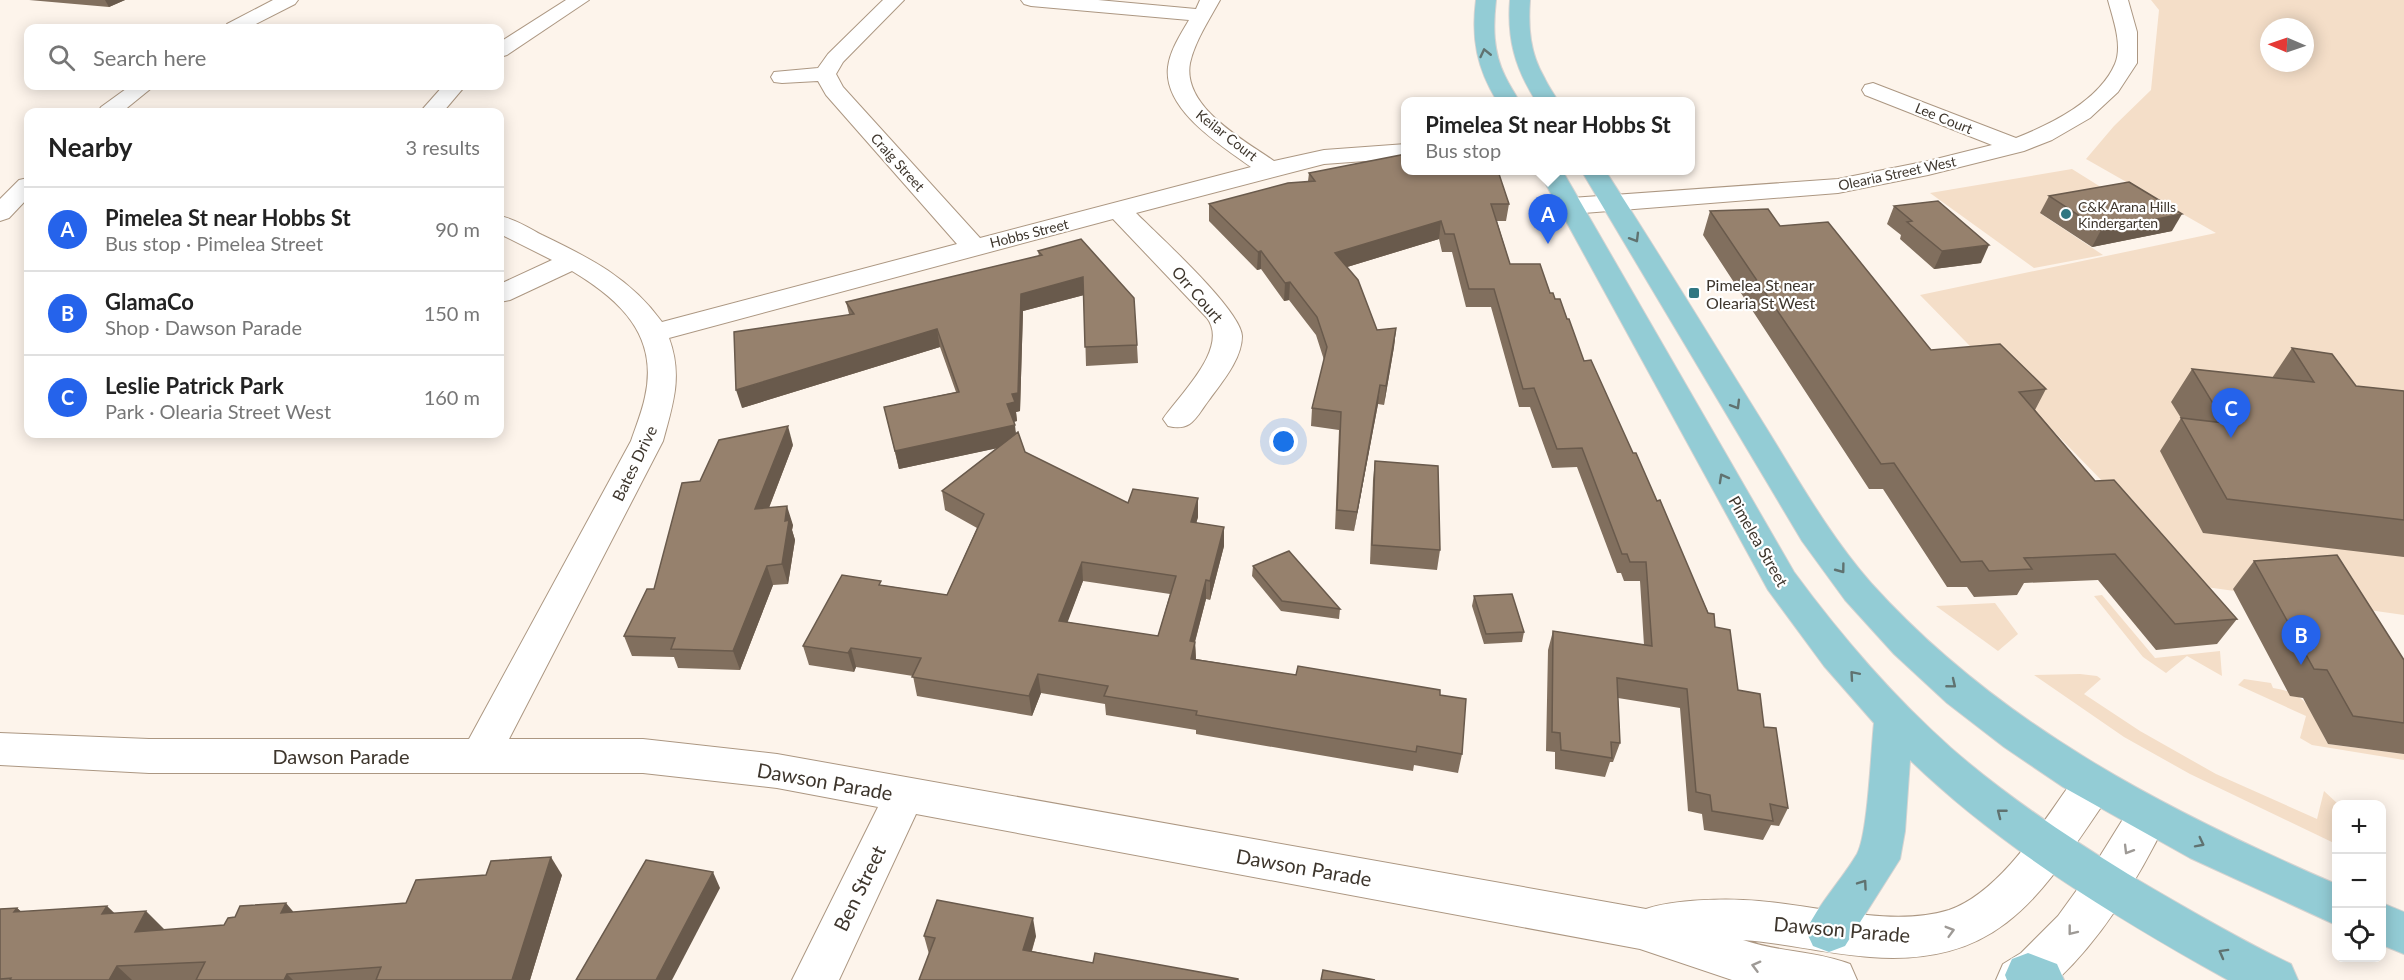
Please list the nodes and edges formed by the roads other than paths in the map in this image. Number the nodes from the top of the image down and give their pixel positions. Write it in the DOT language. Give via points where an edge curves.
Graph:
graph roads {
  1 [pos="288,0"];
  2 [pos="579,0"];
  3 [pos="894,0"];
  4 [pos="1031,0"];
  5 [pos="1486,0"];
  6 [pos="1520,0"];
  7 [pos="2118,0"];
  8 [pos="1206,7"];
  9 [pos="242,24"];
  10 [pos="504,48"];
  11 [pos="825,74"];
  12 [pos="782,77"];
  13 [pos="138,90"];
  14 [pos="450,90"];
  15 [pos="1873,90"];
  16 [pos="1505,97"];
  17 [pos="1544,97"];
  18 [pos="114,108"];
  19 [pos="435,108"];
  20 [pos="2016,146"];
  21 [pos="1401,151"];
  22 [pos="1270,169"];
  23 [pos="1552,175"];
  24 [pos="1596,175"];
  25 [pos="24,189"];
  26 [pos="1614,203"];
  27 [pos="1571,206"];
  28 [pos="1119,210"];
  29 [pos="0,213"];
  30 [pos="504,226"];
  31 [pos="974,247"];
  32 [pos="573,261"];
  33 [pos="504,292"];
  34 [pos="655,333"];
  35 [pos="1179,419"];
  36 [pos="1894,717"];
  37 [pos="0,749"];
  38 [pos="481,755"];
  39 [pos="2093,785"];
  40 [pos="904,796"];
  41 [pos="2148,816"];
  42 [pos="2048,848"];
  43 [pos="2108,884"];
  44 [pos="2332,903"];
  45 [pos="2386,926"];
  46 [pos="1640,928"];
  47 [pos="1829,932"];
  48 [pos="2404,933"];
  49 [pos="2029,978"];
  50 [pos="815,980"];
  51 [pos="1834,980"];
  52 [pos="2275,980"];
  1 -- 9 [label="street"];
  2 -- 10 [label="street"];
  3 -- 11 [label="street" via="835,58"];
  4 -- 8 [label="street"];
  16 -- 5 [label="main road, one-way" via="1484,51"];
  6 -- 17 [label="main road" via="1521,53"];
  7 -- 20 [label="street, Olearia Street West" via="2127,32 2126,63 2107,92 2082,113"];
  8 -- 22 [label="street, Keilar Court" via="1179,64 1178,82 1183,96 1212,125"];
  11 -- 12 [label="street"];
  11 -- 31 [label="street, Craig Street" via="834,90"];
  13 -- 18 [label="street"];
  14 -- 19 [label="street"];
  15 -- 20 [label="street, Lee Court"];
  20 -- 26 [label="street, Olearia Street West" via="1838,186"];
  21 -- 22 [label="street, Hobbs Street" via="1324,157"];
  22 -- 28 [label="street, Hobbs Street"];
  23 -- 27 [label="main road, Pimelea Street"];
  24 -- 26 [label="main road"];
  25 -- 29 [label="street"];
  26 -- 27 [label="street, Olearia Street West"];
  26 -- 39 [label="main road, one-way" via="1804,517 1858,590 1936,670 2020,738"];
  36 -- 27 [label="main road, Pimelea Street, one-way" via="1827,645 1781,581"];
  28 -- 31 [label="street, Hobbs Street"];
  28 -- 35 [label="street, Orr Court" via="1208,301 1227,327 1227,343 1220,361"];
  30 -- 32 [label="street, Bates Drive"];
  31 -- 34 [label="street, Hobbs Street"];
  32 -- 33 [label="street"];
  32 -- 34 [label="street, Bates Drive" via="628,297"];
  34 -- 38 [label="street, Bates Drive" via="663,378 661,403 650,434"];
  42 -- 36 [label="main road, Pimelea Street, one-way" via="1983,799"];
  47 -- 36 [label="main road, one-way" via="1878,859"];
  37 -- 38 [label="street, Dawson Parade" via="149,756"];
  38 -- 40 [label="street, Dawson Parade" via="693,760 777,771"];
  39 -- 41 [label="main road"];
  39 -- 42 [label="street, Dawson Parade"];
  40 -- 46 [label="street, Dawson Parade"];
  40 -- 50 [label="street, Ben Street"];
  41 -- 43 [label="street, one-way"];
  41 -- 44 [label="main road, one-way" via="2246,866"];
  42 -- 43 [label="main road"];
  47 -- 42 [label="street, Dawson Parade, one-way" via="1916,936 1964,927 2010,893"];
  43 -- 49 [label="street, one-way" via="2065,940"];
  52 -- 43 [label="main road, one-way" via="2171,924"];
  45 -- 48 [label="main road"];
  46 -- 47 [label="street, Dawson Parade" via="1744,920"];
  51 -- 46 [label="street, Dawson Parade, one-way" via="1758,967"];
}
